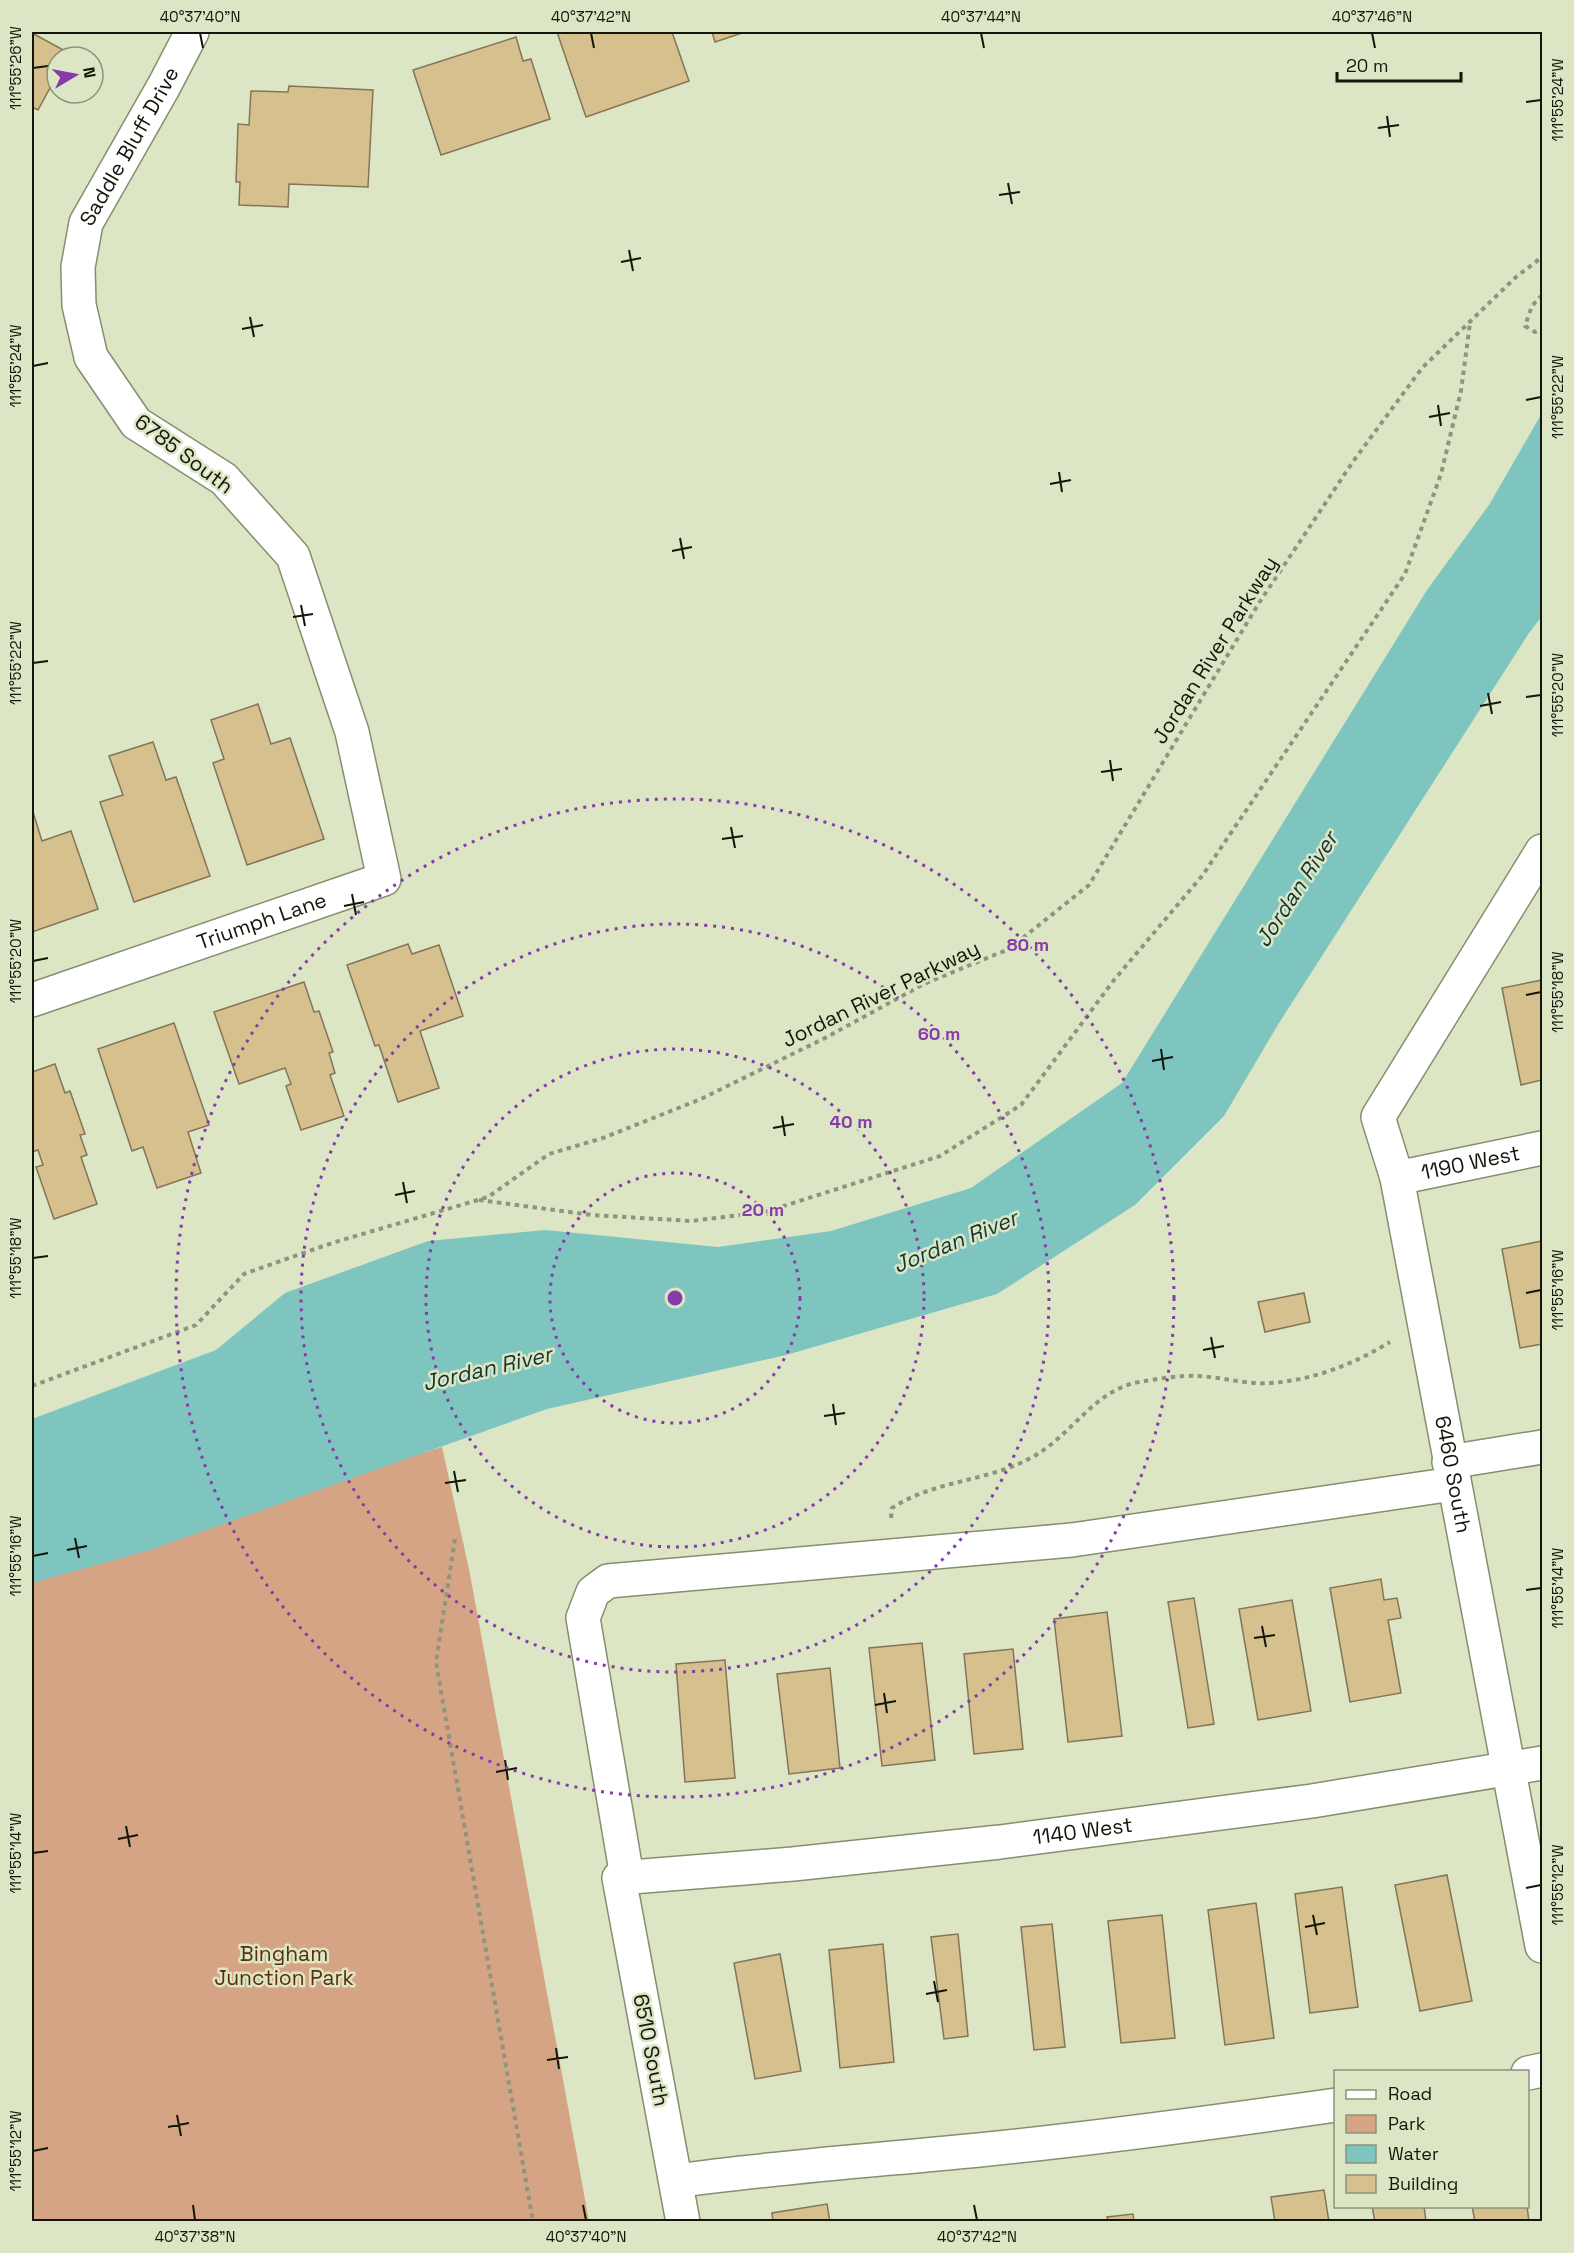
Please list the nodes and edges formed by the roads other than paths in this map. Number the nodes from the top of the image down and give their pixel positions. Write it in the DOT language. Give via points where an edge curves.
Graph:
graph roads {
  1 [pos="192,32"];
  2 [pos="78,267"];
  3 [pos="352,732"];
  4 [pos="1542,851"];
  5 [pos="1542,896"];
  6 [pos="1510,904"];
  7 [pos="32,1000"];
  8 [pos="1542,1148"];
  9 [pos="1397,1178"];
  10 [pos="1542,1447"];
  11 [pos="1451,1473"];
  12 [pos="1542,1763"];
  13 [pos="1508,1769"];
  14 [pos="623,1878"];
  15 [pos="1542,1946"];
  16 [pos="1334,2105"];
  17 [pos="676,2181"];
  18 [pos="683,2222"];
  1 -- 2 [label="street, Saddle Bluff Drive" via="86,223"];
  2 -- 3 [label="street, 6785 South" via="79,305 91,357 136,423 224,479 294,556"];
  3 -- 7 [label="street, Triumph Lane" via="384,879"];
  4 -- 6 [label="street, 6460 South"];
  5 -- 6 [label="street"];
  6 -- 9 [label="street, 6460 South" via="1378,1117"];
  8 -- 9 [label="street, 1190 West"];
  9 -- 11 [label="street, 6460 South"];
  10 -- 11 [label="street, 6510 South"];
  11 -- 13 [label="street, 6460 South"];
  11 -- 14 [label="street, 6510 South" via="1072,1540 608,1581 593,1592 584,1618"];
  12 -- 13 [label="street, 1140 West"];
  13 -- 14 [label="street, 1140 West" via="1312,1801 1000,1842"];
  13 -- 15 [label="street, 6460 South"];
  14 -- 17 [label="street, 6510 South"];
  16 -- 17 [label="street" via="1153,2130 979,2150 783,2166"];
  17 -- 18 [label="street, 6510 South"];
}
